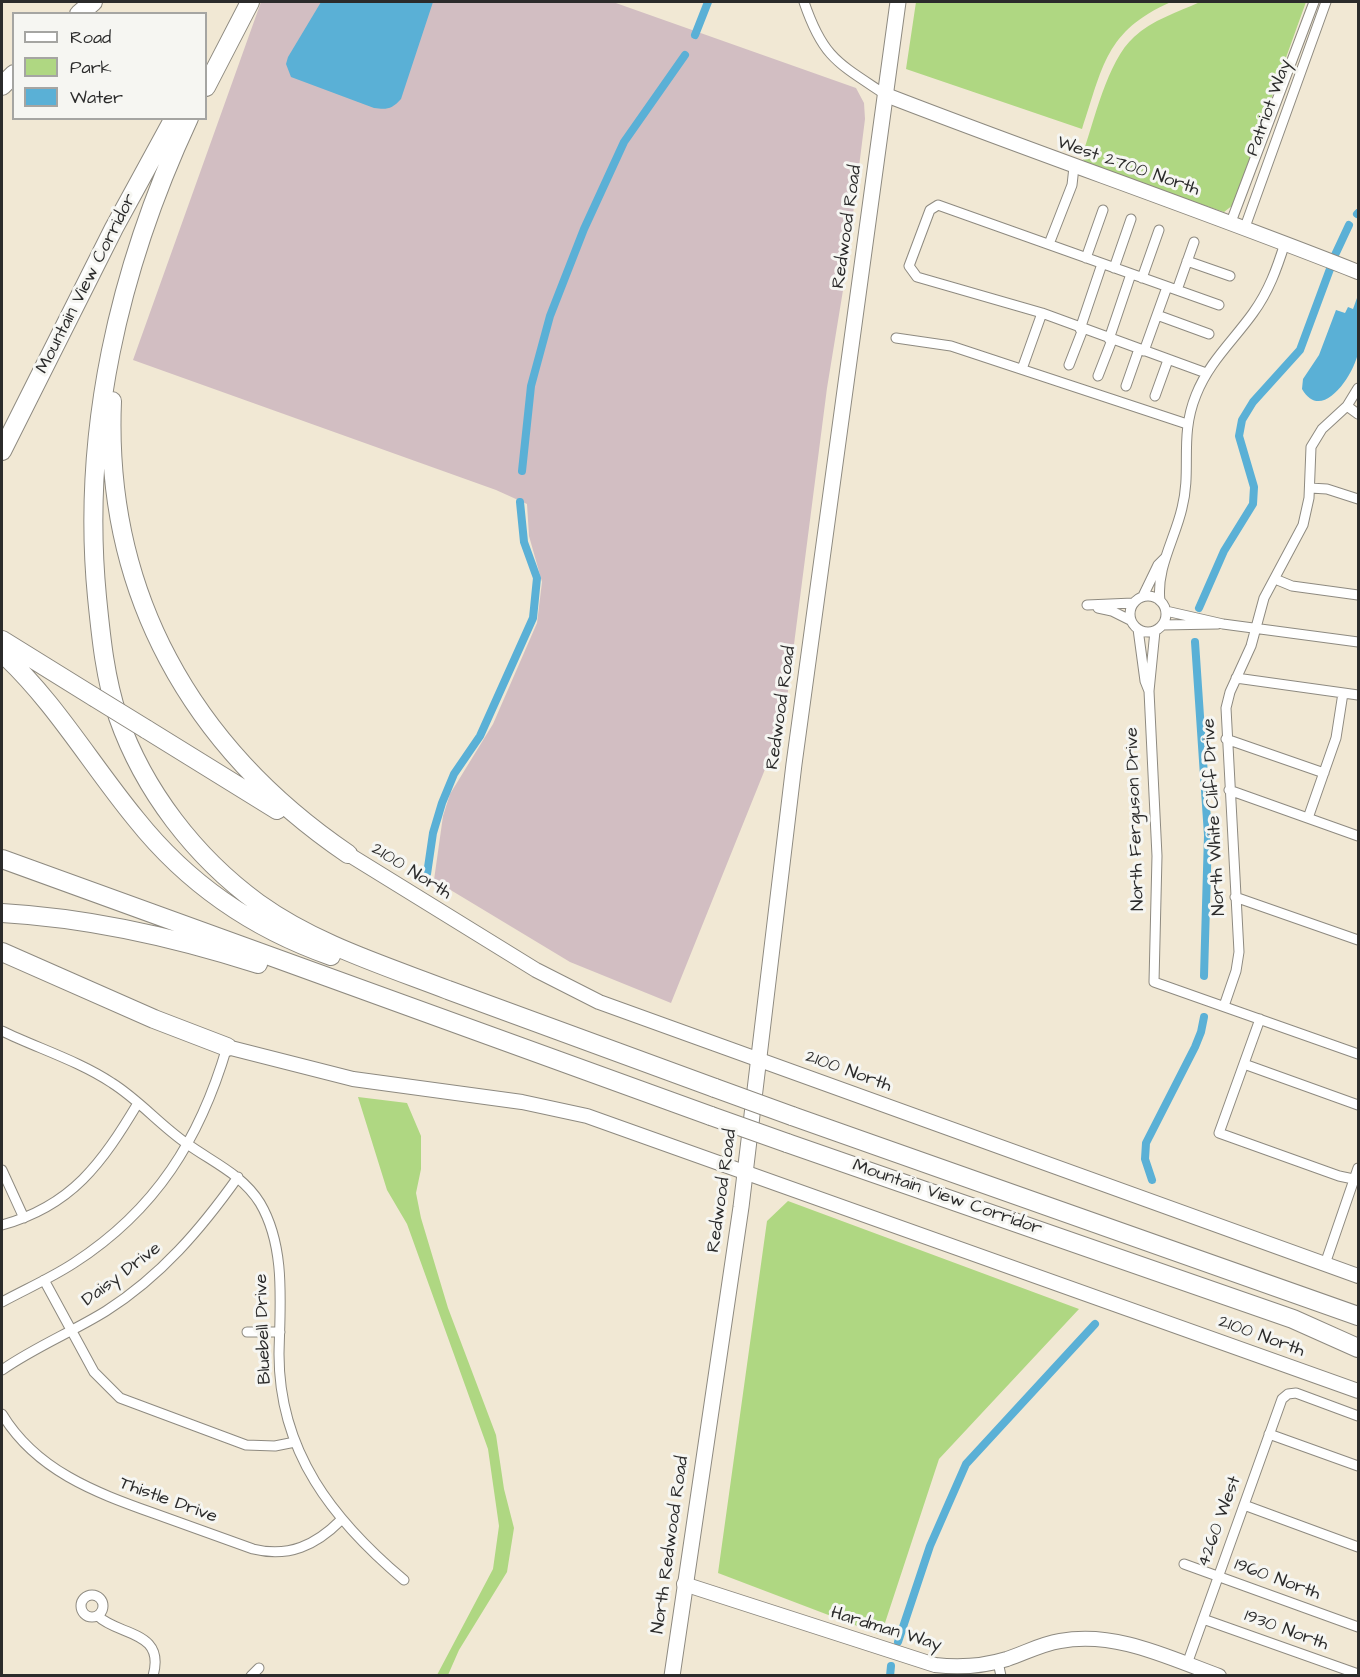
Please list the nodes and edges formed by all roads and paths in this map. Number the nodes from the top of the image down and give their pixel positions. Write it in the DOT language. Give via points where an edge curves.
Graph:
graph roads {
  1 [pos="93,2"];
  2 [pos="245,2"];
  3 [pos="250,2"];
  4 [pos="804,2"];
  5 [pos="898,2"];
  6 [pos="1314,2"];
  7 [pos="1326,2"];
  8 [pos="81,12"];
  9 [pos="207,63"];
  10 [pos="207,85"];
  11 [pos="886,95"];
  12 [pos="173,120"];
  13 [pos="188,120"];
  14 [pos="1074,167"];
  15 [pos="1103,210"];
  16 [pos="1131,219"];
  17 [pos="1231,222"];
  18 [pos="1245,227"];
  19 [pos="1159,230"];
  20 [pos="1194,242"];
  21 [pos="1285,243"];
  22 [pos="1049,244"];
  23 [pos="1086,258"];
  24 [pos="134,260"];
  25 [pos="1187,261"];
  26 [pos="1102,264"];
  27 [pos="1114,268"];
  28 [pos="1359,272"];
  29 [pos="1131,274"];
  30 [pos="1230,276"];
  31 [pos="1142,278"];
  32 [pos="1172,288"];
  33 [pos="1219,305"];
  34 [pos="1042,313"];
  35 [pos="1157,315"];
  36 [pos="1081,329"];
  37 [pos="1209,334"];
  38 [pos="896,338"];
  39 [pos="1110,339"];
  40 [pos="1141,350"];
  41 [pos="1168,360"];
  42 [pos="1069,365"];
  43 [pos="1022,369"];
  44 [pos="1206,373"];
  45 [pos="1098,376"];
  46 [pos="1126,386"];
  47 [pos="1359,388"];
  48 [pos="1155,396"];
  49 [pos="1347,406"];
  50 [pos="1359,414"];
  51 [pos="1187,424"];
  52 [pos="2,451"];
  53 [pos="1310,488"];
  54 [pos="1359,499"];
  55 [pos="1165,558"];
  56 [pos="1275,579"];
  57 [pos="1359,595"];
  58 [pos="1143,596"];
  59 [pos="1160,600"];
  60 [pos="1133,603"];
  61 [pos="1166,611"];
  62 [pos="1130,620"];
  63 [pos="1223,624"];
  64 [pos="1159,628"];
  65 [pos="1256,628"];
  66 [pos="1138,629"];
  67 [pos="2,640"];
  68 [pos="1359,642"];
  69 [pos="2,653"];
  70 [pos="1236,678"];
  71 [pos="1149,691"];
  72 [pos="1343,693"];
  73 [pos="1359,695"];
  74 [pos="1226,739"];
  75 [pos="1324,773"];
  76 [pos="1229,790"];
  77 [pos="1308,818"];
  78 [pos="1359,836"];
  79 [pos="348,854"];
  80 [pos="2,859"];
  81 [pos="1235,897"];
  82 [pos="2,913"];
  83 [pos="1359,940"];
  84 [pos="2,952"];
  85 [pos="1224,1006"];
  86 [pos="1260,1019"];
  87 [pos="2,1030"];
  88 [pos="569,1035"];
  89 [pos="227,1047"];
  90 [pos="534,1052"];
  91 [pos="1359,1054"];
  92 [pos="760,1059"];
  93 [pos="1244,1064"];
  94 [pos="138,1103"];
  95 [pos="1359,1105"];
  96 [pos="188,1145"];
  97 [pos="1359,1168"];
  98 [pos="2,1170"];
  99 [pos="746,1173"];
  100 [pos="238,1177"];
  101 [pos="1357,1180"];
  102 [pos="24,1218"];
  103 [pos="2,1226"];
  104 [pos="1325,1264"];
  105 [pos="1359,1276"];
  106 [pos="44,1280"];
  107 [pos="2,1302"];
  108 [pos="1359,1316"];
  109 [pos="71,1330"];
  110 [pos="247,1332"];
  111 [pos="280,1332"];
  112 [pos="1359,1348"];
  113 [pos="2,1370"];
  114 [pos="1359,1391"];
  115 [pos="2,1414"];
  116 [pos="1359,1416"];
  117 [pos="709,1421"];
  118 [pos="1269,1434"];
  119 [pos="295,1442"];
  120 [pos="1359,1466"];
  121 [pos="1244,1505"];
  122 [pos="341,1520"];
  123 [pos="1359,1546"];
  124 [pos="1184,1564"];
  125 [pos="1218,1576"];
  126 [pos="405,1580"];
  127 [pos="684,1584"];
  128 [pos="98,1616"];
  129 [pos="1203,1619"];
  130 [pos="1359,1626"];
  131 [pos="1187,1664"];
  132 [pos="259,1668"];
  133 [pos="999,1669"];
  134 [pos="1359,1674"];
  135 [pos="153,1676"];
  136 [pos="251,1676"];
  137 [pos="672,1676"];
  138 [pos="1219,1676"];
  1 -- 8 [label="highway"];
  2 -- 9 [label="highway"];
  3 -- 10 [label="highway"];
  4 -- 11 [label="street" via="816,33 834,60"];
  5 -- 11 [label="main road, Redwood Road"];
  6 -- 17 [label="street, Patriot Way"];
  7 -- 18 [label="street, Patriot Way"];
  11 -- 14 [label="main road, West 2700 North"];
  11 -- 92 [label="main road, Redwood Road" via="794,765"];
  12 -- 52 [label="highway, Mountain View Corridor"];
  13 -- 24 [label="highway"];
  14 -- 17 [label="main road, West 2700 North"];
  14 -- 22 [label="street" via="1072,185"];
  15 -- 23 [label="street"];
  16 -- 27 [label="street"];
  17 -- 18 [label="main road, West 2700 North"];
  18 -- 21 [label="main road, West 2700 North"];
  19 -- 31 [label="street"];
  20 -- 25 [label="street"];
  21 -- 28 [label="main road, West 2700 North"];
  21 -- 44 [label="street" via="1268,289"];
  22 -- 23 [label="street"];
  22 -- 34 [label="street" via="938,205 930,210 909,266 917,277"];
  23 -- 26 [label="street"];
  24 -- 79 [label="highway" via="116,358 112,443 119,518 142,603 168,662 215,733 268,790"];
  24 -- 88 [label="highway" via="104,384 95,471 93,545 109,682 124,733 149,783 210,862 278,916 336,947"];
  25 -- 30 [label="street"];
  25 -- 32 [label="street"];
  26 -- 27 [label="street"];
  26 -- 36 [label="street"];
  27 -- 29 [label="street"];
  29 -- 31 [label="street"];
  29 -- 39 [label="street"];
  31 -- 32 [label="street"];
  32 -- 33 [label="street"];
  32 -- 35 [label="street"];
  34 -- 36 [label="street"];
  34 -- 43 [label="street"];
  35 -- 37 [label="street"];
  35 -- 40 [label="street"];
  36 -- 39 [label="street"];
  36 -- 42 [label="street"];
  38 -- 43 [label="street" via="951,346"];
  39 -- 40 [label="street"];
  39 -- 45 [label="street"];
  40 -- 41 [label="street"];
  40 -- 46 [label="street"];
  41 -- 44 [label="street"];
  41 -- 48 [label="street"];
  43 -- 51 [label="street"];
  44 -- 51 [label="street"];
  47 -- 49 [label="street, North White Cliff Drive"];
  49 -- 50 [label="street"];
  49 -- 53 [label="street, North White Cliff Drive" via="1314,440 1309,461"];
  51 -- 55 [label="street" via="1186,495"];
  53 -- 54 [label="street"];
  53 -- 56 [label="street, North White Cliff Drive" via="1300,534"];
  55 -- 58 [label="street"];
  55 -- 59 [label="street"];
  56 -- 57 [label="street" via="1292,586"];
  56 -- 65 [label="street, North White Cliff Drive" via="1264,598"];
  58 -- 59 [label="street"];
  58 -- 60 [label="street"];
  59 -- 61 [label="street"];
  60 -- 62 [label="street"];
  60 -- 62 [label="street" via="1088,605"];
  61 -- 63 [label="street"];
  61 -- 64 [label="street"];
  62 -- 66 [label="street"];
  63 -- 64 [label="street"];
  63 -- 65 [label="street"];
  64 -- 66 [label="street"];
  64 -- 71 [label="street, North Ferguson Drive"];
  65 -- 68 [label="street"];
  65 -- 70 [label="street, North White Cliff Drive"];
  66 -- 71 [label="street, North Ferguson Drive"];
  67 -- 79 [label="highway, bridge"];
  69 -- 88 [label="highway" via="55,708 149,835 196,881 231,907 305,947"];
  70 -- 72 [label="street"];
  70 -- 74 [label="street, North White Cliff Drive" via="1226,708"];
  71 -- 85 [label="street, North Ferguson Drive" via="1157,856 1154,982"];
  72 -- 73 [label="street"];
  72 -- 75 [label="street" via="1339,728"];
  74 -- 75 [label="street"];
  74 -- 76 [label="street, North White Cliff Drive"];
  75 -- 77 [label="street"];
  76 -- 77 [label="street"];
  76 -- 81 [label="street, North White Cliff Drive"];
  77 -- 78 [label="street"];
  79 -- 92 [label="main road, 2100 North" via="576,991"];
  80 -- 90 [label="highway"];
  81 -- 83 [label="street"];
  81 -- 85 [label="street, North White Cliff Drive" via="1239,958"];
  82 -- 90 [label="highway" via="97,923 174,940"];
  84 -- 89 [label="highway" via="154,1020"];
  85 -- 86 [label="street"];
  86 -- 91 [label="street"];
  86 -- 93 [label="street"];
  87 -- 94 [label="street, Bluebell Drive" via="96,1074"];
  88 -- 108 [label="highway, Mountain View Corridor, bridge"];
  89 -- 96 [label="street" via="214,1088"];
  89 -- 99 [label="main road" via="352,1079 569,1111"];
  90 -- 112 [label="highway, Mountain View Corridor, bridge" via="1293,1319"];
  92 -- 99 [label="main road, Redwood Road"];
  92 -- 104 [label="main road, 2100 North"];
  93 -- 95 [label="street"];
  93 -- 101 [label="street" via="1219,1133"];
  94 -- 96 [label="street, Bluebell Drive"];
  94 -- 102 [label="street" via="90,1173 59,1200"];
  96 -- 100 [label="street, Bluebell Drive"];
  96 -- 106 [label="street" via="162,1183 129,1220 87,1255"];
  97 -- 101 [label="street"];
  98 -- 102 [label="street"];
  99 -- 114 [label="main road, 2100 North"];
  99 -- 117 [label="main road, Redwood Road"];
  100 -- 109 [label="street, Daisy Drive" via="210,1216 169,1261 123,1299"];
  100 -- 111 [label="street, Bluebell Drive" via="259,1201 271,1228 278,1271"];
  101 -- 104 [label="street"];
  102 -- 103 [label="street"];
  104 -- 105 [label="main road, 2100 North"];
  106 -- 107 [label="street"];
  106 -- 109 [label="street"];
  109 -- 113 [label="street, Daisy Drive"];
  109 -- 119 [label="street" via="99,1380 128,1402 246,1445 265,1447"];
  110 -- 111 [label="street"];
  111 -- 119 [label="street, Bluebell Drive" via="283,1392"];
  115 -- 122 [label="street, Thistle Drive" via="26,1446 74,1482 253,1549 297,1549 318,1539"];
  116 -- 118 [label="street, 4260 West" via="1288,1394"];
  117 -- 127 [label="main road, North Redwood Road"];
  118 -- 120 [label="street"];
  118 -- 121 [label="street, 4260 West"];
  119 -- 122 [label="street, Bluebell Drive" via="316,1484"];
  121 -- 123 [label="street"];
  121 -- 125 [label="street, 4260 West"];
  122 -- 126 [label="street, Bluebell Drive"];
  124 -- 125 [label="street, 1960 North"];
  125 -- 129 [label="street, 4260 West"];
  125 -- 130 [label="street, 1960 North"];
  127 -- 133 [label="main road, Hardman Way" via="926,1664"];
  127 -- 137 [label="main road, North Redwood Road"];
  128 -- 135 [label="street" via="147,1643 154,1657"];
  129 -- 131 [label="street, 4260 West"];
  129 -- 134 [label="street, 1930 North"];
  131 -- 133 [label="main road, Hardman Way" via="1130,1644 1095,1639 1059,1641"];
  131 -- 138 [label="main road, Hardman Way"];
  132 -- 136 [label="street"];
}
